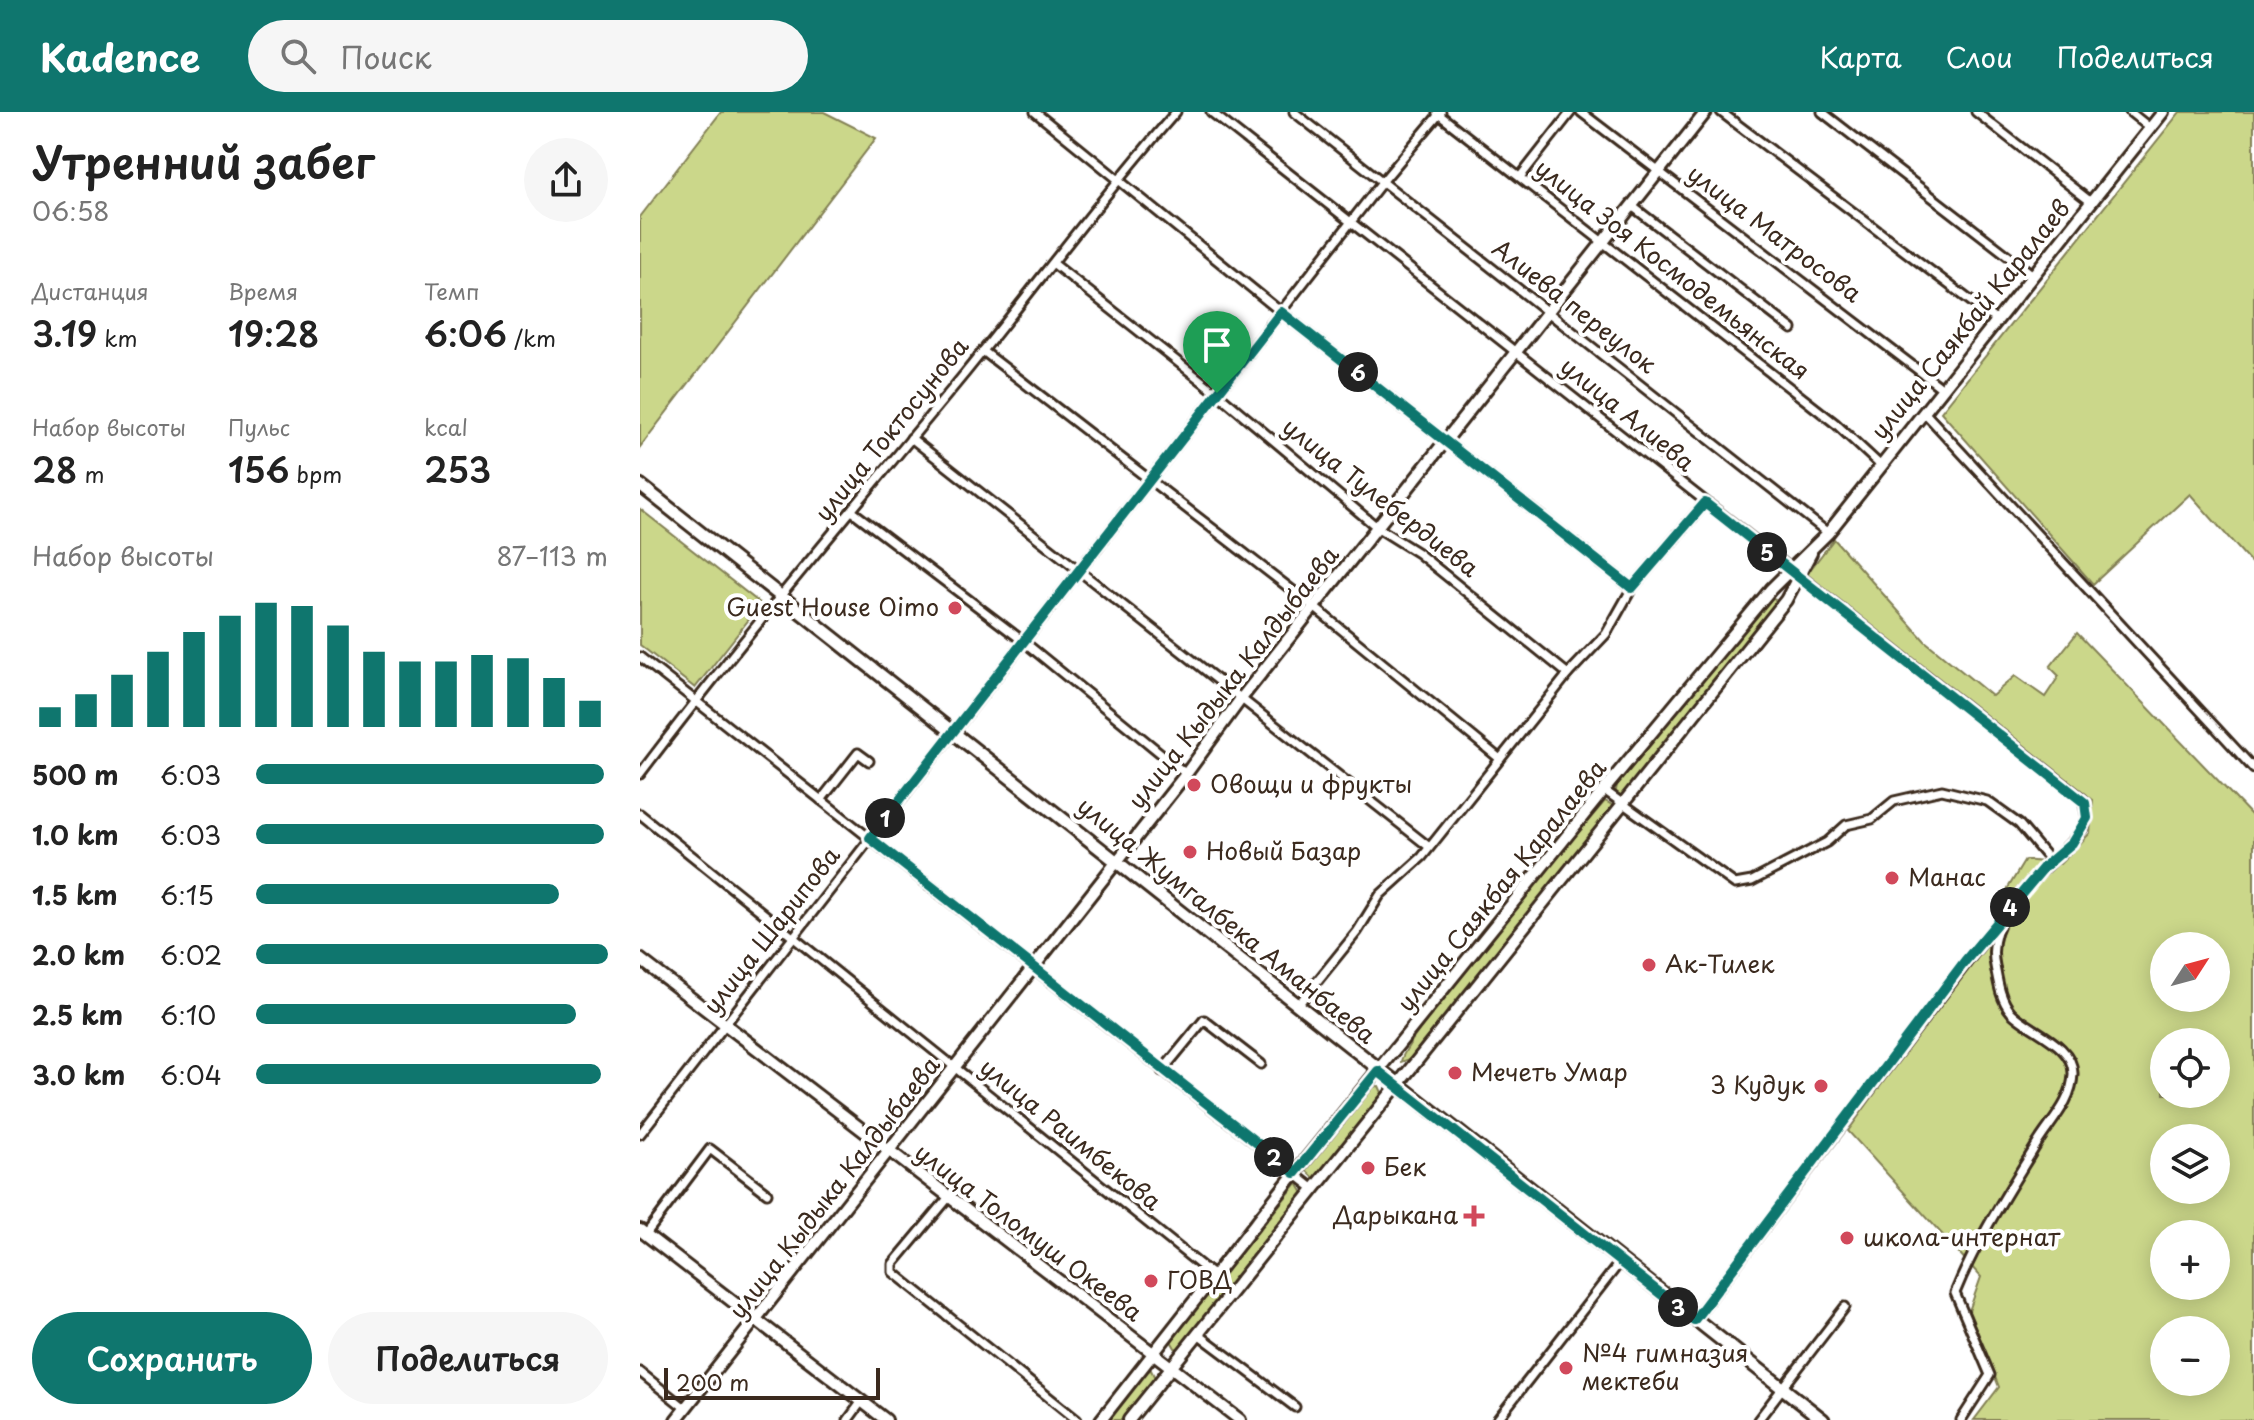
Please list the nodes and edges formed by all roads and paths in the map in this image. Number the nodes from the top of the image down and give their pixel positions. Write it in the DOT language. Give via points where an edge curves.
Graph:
graph roads {
  1 [pos="1035,112"];
  2 [pos="1176,112"];
  3 [pos="1211,112"];
  4 [pos="1294,112"];
  5 [pos="1571,112"];
  6 [pos="1581,112"];
  7 [pos="1706,112"];
  8 [pos="1721,112"];
  9 [pos="1822,112"];
  10 [pos="1976,112"];
  11 [pos="2130,112"];
  12 [pos="2163,112"];
  13 [pos="1438,113"];
  14 [pos="2150,128"];
  15 [pos="1659,172"];
  16 [pos="1119,177"];
  17 [pos="1520,177"];
  18 [pos="1382,182"];
  19 [pos="2091,202"];
  20 [pos="1632,206"];
  21 [pos="1351,222"];
  22 [pos="1604,242"];
  23 [pos="1054,264"];
  24 [pos="2033,275"];
  25 [pos="1547,311"];
  26 [pos="1281,312"];
  27 [pos="1997,321"];
  28 [pos="1792,329"];
  29 [pos="1515,350"];
  30 [pos="983,351"];
  31 [pos="1943,389"];
  32 [pos="1217,393"];
  33 [pos="1924,412"];
  34 [pos="911,438"];
  35 [pos="1445,441"];
  36 [pos="1880,465"];
  37 [pos="1148,481"];
  38 [pos="640,486"];
  39 [pos="1705,503"];
  40 [pos="852,511"];
  41 [pos="1378,528"];
  42 [pos="1828,533"];
  43 [pos="1811,553"];
  44 [pos="1789,569"];
  45 [pos="1079,571"];
  46 [pos="1801,577"];
  47 [pos="1632,588"];
  48 [pos="780,596"];
  49 [pos="1314,607"];
  50 [pos="1023,641"];
  51 [pos="640,657"];
  52 [pos="1568,674"];
  53 [pos="1240,700"];
  54 [pos="695,701"];
  55 [pos="953,732"];
  56 [pos="1500,759"];
  57 [pos="869,761"];
  58 [pos="2254,769"];
  59 [pos="640,774"];
  60 [pos="1186,774"];
  61 [pos="1604,790"];
  62 [pos="821,800"];
  63 [pos="1624,803"];
  64 [pos="640,814"];
  65 [pos="870,838"];
  66 [pos="1428,846"];
  67 [pos="1116,861"];
  68 [pos="2050,861"];
  69 [pos="2008,910"];
  70 [pos="793,937"];
  71 [pos="640,959"];
  72 [pos="1033,968"];
  73 [pos="1298,1005"];
  74 [pos="725,1024"];
  75 [pos="1261,1064"];
  76 [pos="955,1068"];
  77 [pos="1162,1071"];
  78 [pos="1378,1071"];
  79 [pos="1398,1086"];
  80 [pos="640,1134"];
  81 [pos="889,1152"];
  82 [pos="1295,1173"];
  83 [pos="1314,1189"];
  84 [pos="767,1193"];
  85 [pos="949,1197"];
  86 [pos="643,1232"];
  87 [pos="1620,1262"];
  88 [pos="1214,1276"];
  89 [pos="1845,1307"];
  90 [pos="757,1320"];
  91 [pos="1694,1320"];
  92 [pos="1198,1334"];
  93 [pos="1153,1354"];
  94 [pos="1171,1368"];
  95 [pos="640,1372"];
  96 [pos="1783,1389"];
  97 [pos="862,1401"];
  98 [pos="1295,1407"];
  99 [pos="685,1408"];
  100 [pos="676,1420"];
  101 [pos="848,1420"];
  102 [pos="886,1420"];
  103 [pos="1077,1420"];
  104 [pos="1101,1420"];
  105 [pos="1129,1420"];
  106 [pos="1240,1420"];
  107 [pos="1497,1420"];
  108 [pos="1758,1420"];
  109 [pos="1823,1420"];
  110 [pos="1961,1420"];
  1 -- 16 [label="street"];
  2 -- 16 [label="street, улица Токтосунова"];
  3 -- 21 [label="street, улица Алиева"];
  4 -- 18 [label="street, Алиева переулок"];
  5 -- 17 [label="street"];
  6 -- 15 [label="street, улица Матросова"];
  7 -- 15 [label="street, улица Кыдыка Калдыбаева"];
  8 -- 27 [label="street"];
  9 -- 24 [label="street"];
  10 -- 19 [label="street"];
  11 -- 14 [label="street"];
  12 -- 14 [label="street, улица Саякбай Каралаев"];
  13 -- 17 [label="street, улица Зоя Космодемьянская"];
  13 -- 18 [label="street, улица Шарипова"];
  14 -- 19 [label="street, улица Саякбай Каралаев"];
  15 -- 20 [label="street, улица Кыдыка Калдыбаева"];
  15 -- 31 [label="street, улица Матросова"];
  16 -- 23 [label="street, улица Токтосунова"];
  16 -- 26 [label="street"];
  17 -- 22 [label="street, улица Зоя Космодемьянская"];
  18 -- 21 [label="street, улица Шарипова"];
  18 -- 25 [label="street, Алиева переулок"];
  19 -- 24 [label="street, улица Саякбай Каралаев"];
  20 -- 22 [label="street, улица Кыдыка Калдыбаева"];
  20 -- 28 [label="street"];
  21 -- 26 [label="street, улица Шарипова"];
  21 -- 29 [label="street, улица Алиева"];
  22 -- 25 [label="street, улица Кыдыка Калдыбаева"];
  22 -- 36 [label="street, улица Зоя Космодемьянская" via="1836,424"];
  23 -- 30 [label="street, улица Токтосунова"];
  23 -- 32 [label="street, улица Тулебердиева"];
  24 -- 27 [label="street, улица Саякбай Каралаев"];
  25 -- 29 [label="street, улица Кыдыка Калдыбаева"];
  25 -- 42 [label="street, Алиева переулок"];
  26 -- 32 [label="street, улица Шарипова"];
  26 -- 35 [label="street"];
  27 -- 31 [label="street, улица Саякбай Каралаев"];
  29 -- 35 [label="street, улица Кыдыка Калдыбаева"];
  29 -- 39 [label="street, улица Алиева"];
  30 -- 34 [label="street, улица Токтосунова"];
  30 -- 37 [label="street"];
  31 -- 33 [label="street, улица Саякбай Каралаев"];
  32 -- 37 [label="street, улица Шарипова"];
  32 -- 41 [label="street, улица Тулебердиева"];
  33 -- 36 [label="street, улица Саякбай Каралаев"];
  33 -- 58 [label="street"];
  34 -- 40 [label="street, улица Токтосунова"];
  34 -- 45 [label="street"];
  35 -- 41 [label="street, улица Кыдыка Калдыбаева"];
  35 -- 47 [label="street"];
  36 -- 42 [label="street, улица Саякбай Каралаев"];
  37 -- 45 [label="street, улица Шарипова"];
  37 -- 49 [label="street"];
  38 -- 48 [label="main road, улица Жумгалбека Аманбаева"];
  39 -- 44 [label="street, улица Алиева"];
  39 -- 47 [label="street"];
  40 -- 48 [label="street, улица Токтосунова"];
  40 -- 50 [label="street"];
  41 -- 49 [label="street, улица Кыдыка Калдыбаева"];
  41 -- 52 [label="street, улица Тулебердиева" via="1418,553"];
  42 -- 43 [label="street, улица Саякбай Каралаев"];
  43 -- 44 [label="street, улица Саякбай Каралаев"];
  43 -- 46 [label="street, улица Саякбай Каралаев"];
  44 -- 46 [label="street, улица Алиева"];
  44 -- 61 [label="street, улица Саякбая Каралаева"];
  45 -- 50 [label="street, улица Шарипова"];
  45 -- 53 [label="street"];
  46 -- 63 [label="street, улица Саякбая Каралаева"];
  46 -- 68 [label="street, улица Алиева" via="2083,799 2083,828"];
  47 -- 52 [label="street" via="1606,634"];
  48 -- 54 [label="street, улица Токтосунова"];
  48 -- 55 [label="main road, улица Жумгалбека Аманбаева"];
  49 -- 53 [label="street, улица Кыдыка Калдыбаева"];
  49 -- 56 [label="street"];
  50 -- 55 [label="street, улица Шарипова"];
  50 -- 60 [label="street"];
  51 -- 54 [label="street"];
  52 -- 56 [label="street"];
  53 -- 60 [label="street, улица Кыдыка Калдыбаева"];
  53 -- 66 [label="street"];
  54 -- 59 [label="street, улица Токтосунова"];
  54 -- 62 [label="street"];
  55 -- 65 [label="street, улица Шарипова"];
  55 -- 67 [label="main road, улица Жумгалбека Аманбаева"];
  56 -- 66 [label="street"];
  57 -- 62 [label="street" via="858,753"];
  60 -- 67 [label="street, улица Кыдыка Калдыбаева"];
  61 -- 63 [label="street"];
  61 -- 78 [label="street, улица Саякбая Каралаева"];
  62 -- 65 [label="street"];
  63 -- 68 [label="street" via="1735,884 1752,881 1827,842 1846,825 1872,819 1894,801 1942,790 1987,801 2019,824"];
  63 -- 79 [label="street, улица Саякбая Каралаева"];
  64 -- 70 [label="street, улица Раимбекова"];
  65 -- 70 [label="street, улица Шарипова"];
  65 -- 72 [label="street"];
  66 -- 73 [label="street" via="1380,895"];
  67 -- 72 [label="street, улица Кыдыка Калдыбаева"];
  67 -- 73 [label="main road, улица Жумгалбека Аманбаева"];
  68 -- 69 [label="street, улица Алиева"];
  69 -- 91 [label="street"];
  69 -- 110 [label="street, улица Алиева" via="1992,956 2000,990 2011,1011 2068,1055 2073,1077 2064,1104 1986,1231 1955,1293 1990,1375"];
  70 -- 74 [label="street, улица Шарипова"];
  70 -- 76 [label="street, улица Раимбекова"];
  71 -- 74 [label="street, улица Толомуш Океева"];
  72 -- 76 [label="street, улица Кыдыка Калдыбаева"];
  72 -- 77 [label="street"];
  73 -- 78 [label="main road, улица Жумгалбека Аманбаева"];
  74 -- 80 [label="street, улица Шарипова"];
  74 -- 81 [label="street, улица Толомуш Океева"];
  75 -- 77 [label="street" via="1204,1020"];
  76 -- 81 [label="street, улица Кыдыка Калдыбаева"];
  76 -- 88 [label="street, улица Раимбекова"];
  77 -- 82 [label="street"];
  78 -- 79 [label="main road, улица Жумгалбека Аманбаева"];
  78 -- 82 [label="street, улица Саякбая Каралаева"];
  79 -- 83 [label="street, улица Саякбая Каралаева"];
  79 -- 87 [label="main road, улица Жумгалбека Аманбаева"];
  81 -- 85 [label="street, улица Толомуш Океева"];
  81 -- 90 [label="street, улица Кыдыка Калдыбаева"];
  82 -- 83 [label="street"];
  82 -- 88 [label="street, улица Саякбая Каралаева"];
  83 -- 92 [label="street, улица Саякбая Каралаева"];
  84 -- 86 [label="street" via="710,1149"];
  85 -- 93 [label="street, улица Толомуш Океева"];
  85 -- 103 [label="street" via="893,1264 893,1272"];
  86 -- 90 [label="street"];
  87 -- 91 [label="main road, улица Жумгалбека Аманбаева"];
  87 -- 107 [label="street"];
  88 -- 93 [label="street, улица Саякбая Каралаева"];
  89 -- 96 [label="street"];
  90 -- 97 [label="street"];
  90 -- 99 [label="street, улица Кыдыка Калдыбаева"];
  91 -- 96 [label="main road, улица Жумгалбека Аманбаева"];
  92 -- 94 [label="street, улица Саякбая Каралаева"];
  92 -- 98 [label="street"];
  93 -- 94 [label="street, улица Толомуш Океева"];
  93 -- 104 [label="street, улица Саякбая Каралаева"];
  94 -- 105 [label="street, улица Саякбая Каралаева"];
  94 -- 106 [label="street, улица Толомуш Океева"];
  95 -- 99 [label="street"];
  96 -- 108 [label="street"];
  96 -- 109 [label="main road, улица Жумгалбека Аманбаева"];
  97 -- 101 [label="street"];
  97 -- 102 [label="street"];
  99 -- 100 [label="street, улица Кыдыка Калдыбаева"];
}
